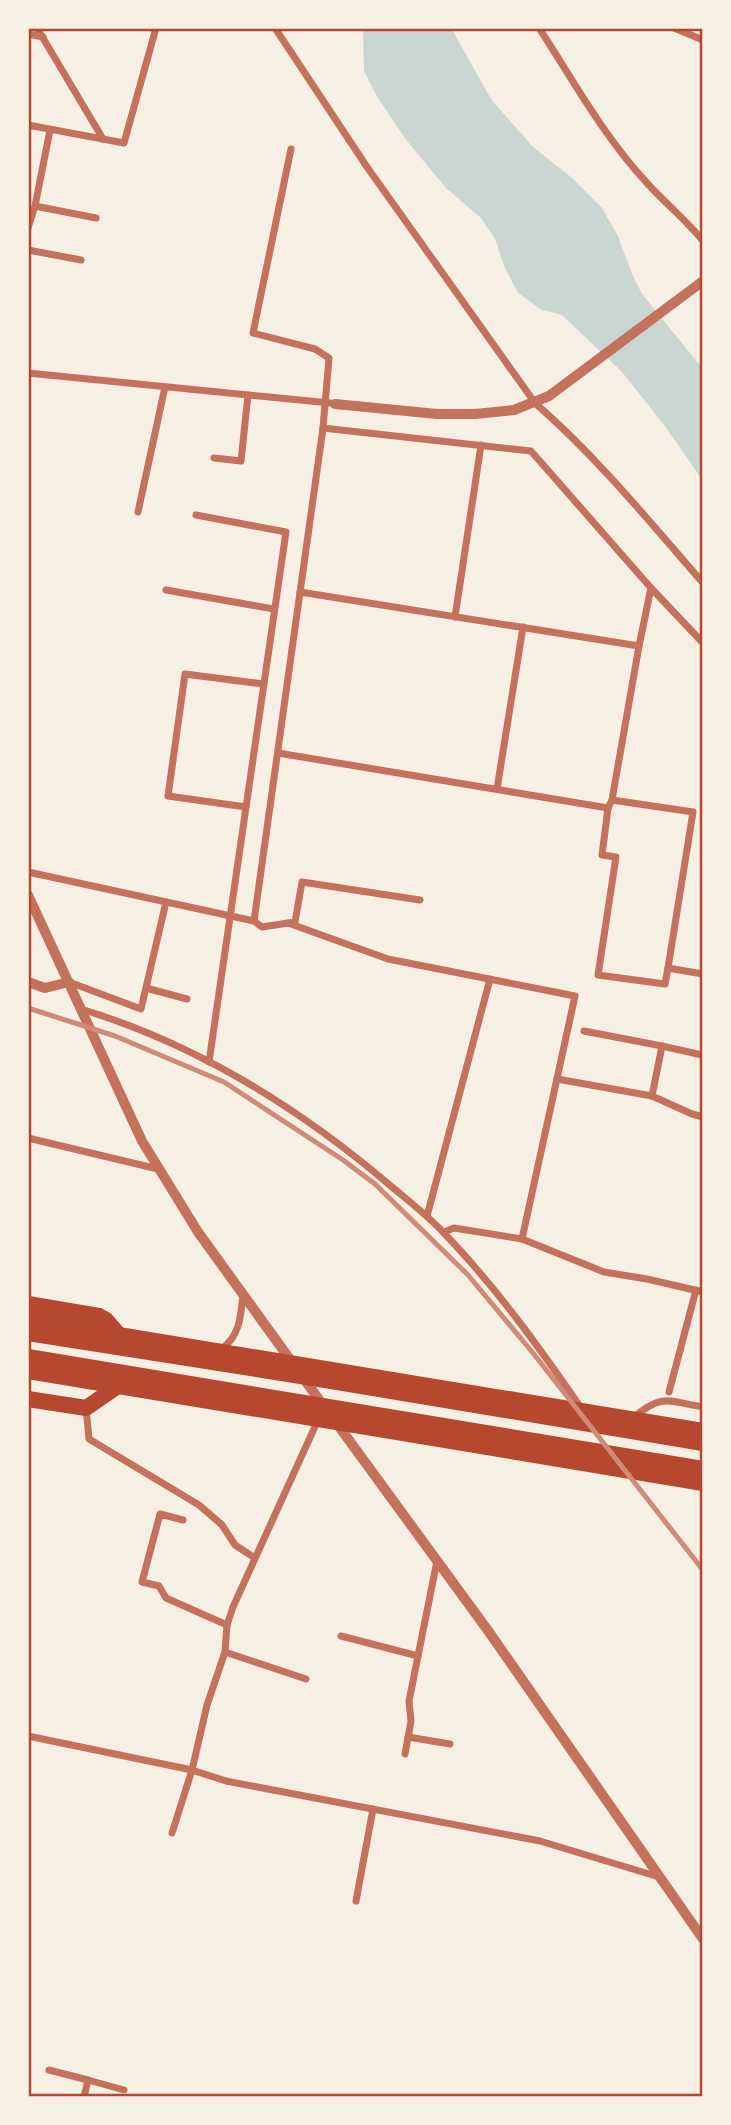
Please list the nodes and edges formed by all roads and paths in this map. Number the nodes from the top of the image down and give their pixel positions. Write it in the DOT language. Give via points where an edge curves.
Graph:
graph roads {
  1 [pos="37,28"];
  2 [pos="156,28"];
  3 [pos="275,28"];
  4 [pos="539,28"];
  5 [pos="674,28"];
  6 [pos="28,34"];
  7 [pos="43,37"];
  8 [pos="703,40"];
  9 [pos="28,125"];
  10 [pos="50,130"];
  11 [pos="103,139"];
  12 [pos="291,149"];
  13 [pos="36,206"];
  14 [pos="96,218"];
  15 [pos="28,228"];
  16 [pos="703,241"];
  17 [pos="28,250"];
  18 [pos="81,260"];
  19 [pos="703,281"];
  20 [pos="28,373"];
  21 [pos="164,387"];
  22 [pos="248,395"];
  23 [pos="331,403"];
  24 [pos="535,403"];
  25 [pos="323,428"];
  26 [pos="481,445"];
  27 [pos="214,458"];
  28 [pos="138,512"];
  29 [pos="197,515"];
  30 [pos="703,583"];
  31 [pos="652,587"];
  32 [pos="166,590"];
  33 [pos="300,592"];
  34 [pos="274,609"];
  35 [pos="455,617"];
  36 [pos="523,627"];
  37 [pos="703,643"];
  38 [pos="639,646"];
  39 [pos="263,684"];
  40 [pos="278,752"];
  41 [pos="497,789"];
  42 [pos="612,800"];
  43 [pos="246,807"];
  44 [pos="608,808"];
  45 [pos="28,872"];
  46 [pos="28,894"];
  47 [pos="420,900"];
  48 [pos="166,902"];
  49 [pos="230,916"];
  50 [pos="254,921"];
  51 [pos="288,923"];
  52 [pos="668,968"];
  53 [pos="703,974"];
  54 [pos="490,979"];
  55 [pos="28,982"];
  56 [pos="69,982"];
  57 [pos="146,988"];
  58 [pos="187,999"];
  59 [pos="81,1008"];
  60 [pos="584,1031"];
  61 [pos="662,1046"];
  62 [pos="702,1055"];
  63 [pos="209,1062"];
  64 [pos="557,1079"];
  65 [pos="652,1096"];
  66 [pos="703,1116"];
  67 [pos="28,1138"];
  68 [pos="158,1169"];
  69 [pos="427,1216"];
  70 [pos="444,1232"];
  71 [pos="522,1239"];
  72 [pos="699,1291"];
  73 [pos="243,1294"];
  74 [pos="28,1304"];
  75 [pos="28,1320"];
  76 [pos="28,1333"];
  77 [pos="119,1335"];
  78 [pos="214,1351"];
  79 [pos="28,1357"];
  80 [pos="293,1363"];
  81 [pos="28,1371"];
  82 [pos="117,1386"];
  83 [pos="669,1392"];
  84 [pos="28,1399"];
  85 [pos="703,1407"];
  86 [pos="86,1408"];
  87 [pos="583,1410"];
  88 [pos="318,1419"];
  89 [pos="633,1419"];
  90 [pos="335,1422"];
  91 [pos="703,1431"];
  92 [pos="703,1443"];
  93 [pos="703,1469"];
  94 [pos="703,1483"];
  95 [pos="183,1520"];
  96 [pos="255,1558"];
  97 [pos="437,1562"];
  98 [pos="227,1625"];
  99 [pos="341,1636"];
  100 [pos="225,1652"];
  101 [pos="418,1656"];
  102 [pos="306,1679"];
  103 [pos="28,1736"];
  104 [pos="408,1737"];
  105 [pos="450,1744"];
  106 [pos="405,1754"];
  107 [pos="192,1770"];
  108 [pos="373,1809"];
  109 [pos="172,1833"];
  110 [pos="660,1877"];
  111 [pos="356,1901"];
  112 [pos="703,1939"];
  113 [pos="49,2070"];
  114 [pos="88,2080"];
  115 [pos="124,2090"];
  116 [pos="84,2097"];
  1 -- 7 [label="street"];
  2 -- 11 [label="street" via="124,143"];
  3 -- 24 [label="street" via="366,167"];
  4 -- 16 [label="street" via="604,129 646,182"];
  5 -- 8 [label="street"];
  6 -- 7 [label="street"];
  7 -- 11 [label="street"];
  9 -- 10 [label="street"];
  10 -- 11 [label="street"];
  10 -- 13 [label="street"];
  12 -- 23 [label="street" via="253,333 315,349 329,358"];
  13 -- 14 [label="street"];
  13 -- 15 [label="street"];
  17 -- 18 [label="street"];
  19 -- 24 [label="street"];
  20 -- 21 [label="street"];
  21 -- 22 [label="street"];
  21 -- 28 [label="street"];
  22 -- 23 [label="street"];
  22 -- 27 [label="street" via="241,461"];
  23 -- 24 [label="street" via="436,414 514,410"];
  23 -- 25 [label="street"];
  24 -- 30 [label="street" via="612,478"];
  25 -- 26 [label="street"];
  25 -- 33 [label="street"];
  26 -- 31 [label="street" via="531,451"];
  26 -- 35 [label="street"];
  29 -- 34 [label="street" via="286,532"];
  31 -- 37 [label="street"];
  31 -- 38 [label="street"];
  32 -- 34 [label="street"];
  33 -- 35 [label="street"];
  33 -- 40 [label="street"];
  34 -- 39 [label="street"];
  35 -- 36 [label="street"];
  36 -- 38 [label="street"];
  36 -- 41 [label="street"];
  38 -- 42 [label="street"];
  39 -- 43 [label="street"];
  39 -- 43 [label="street" via="185,674 168,796"];
  40 -- 41 [label="street"];
  40 -- 50 [label="street"];
  41 -- 44 [label="street"];
  42 -- 44 [label="street"];
  42 -- 52 [label="street" via="693,811"];
  43 -- 49 [label="street"];
  44 -- 52 [label="street" via="602,855 616,857 598,975 665,984"];
  45 -- 48 [label="street"];
  46 -- 56 [label="street"];
  47 -- 51 [label="street" via="302,882 295,922"];
  48 -- 49 [label="street"];
  48 -- 57 [label="street"];
  49 -- 50 [label="street"];
  49 -- 63 [label="street"];
  50 -- 51 [label="street" via="262,927"];
  51 -- 54 [label="street" via="388,958"];
  52 -- 53 [label="street"];
  54 -- 64 [label="street" via="575,996"];
  54 -- 69 [label="street"];
  55 -- 56 [label="street" via="45,988"];
  56 -- 57 [label="street" via="141,1009"];
  56 -- 59 [label="street"];
  57 -- 58 [label="street"];
  59 -- 63 [label="street" via="149,1031"];
  59 -- 68 [label="street"];
  60 -- 61 [label="street"];
  61 -- 62 [label="street"];
  61 -- 65 [label="street"];
  63 -- 69 [label="street" via="290,1109"];
  64 -- 65 [label="street"];
  64 -- 71 [label="street"];
  65 -- 66 [label="street"];
  67 -- 68 [label="street"];
  68 -- 73 [label="street"];
  69 -- 70 [label="street"];
  70 -- 71 [label="street" via="454,1228"];
  70 -- 87 [label="street" via="517,1319"];
  71 -- 72 [label="street" via="604,1272"];
  72 -- 83 [label="street"];
  73 -- 78 [label="street" via="237,1330 224,1348"];
  73 -- 80 [label="street"];
  74 -- 77 [label="highway" via="99,1316"];
  75 -- 77 [label="highway"];
  76 -- 92 [label="highway"];
  77 -- 78 [label="highway"];
  78 -- 80 [label="highway"];
  79 -- 93 [label="highway"];
  80 -- 87 [label="highway"];
  80 -- 90 [label="street"];
  81 -- 82 [label="highway"];
  82 -- 86 [label="highway"];
  82 -- 88 [label="highway"];
  84 -- 86 [label="highway"];
  85 -- 89 [label="street" via="654,1401"];
  86 -- 96 [label="street" via="89,1439 199,1505 222,1525 234,1545"];
  87 -- 89 [label="highway"];
  88 -- 90 [label="highway"];
  88 -- 96 [label="street"];
  89 -- 91 [label="highway"];
  90 -- 94 [label="highway"];
  90 -- 97 [label="street"];
  95 -- 98 [label="street" via="160,1514 142,1582 159,1586 166,1598"];
  96 -- 98 [label="street"];
  97 -- 101 [label="street"];
  97 -- 110 [label="street"];
  98 -- 100 [label="street"];
  99 -- 101 [label="street"];
  100 -- 102 [label="street"];
  100 -- 107 [label="street"];
  101 -- 104 [label="street"];
  103 -- 107 [label="street"];
  104 -- 105 [label="street"];
  104 -- 106 [label="street"];
  107 -- 108 [label="street" via="226,1781"];
  107 -- 109 [label="street"];
  108 -- 110 [label="street" via="540,1841"];
  108 -- 111 [label="street"];
  110 -- 112 [label="street"];
  113 -- 114 [label="street"];
  114 -- 115 [label="street"];
  114 -- 116 [label="street"];
}
